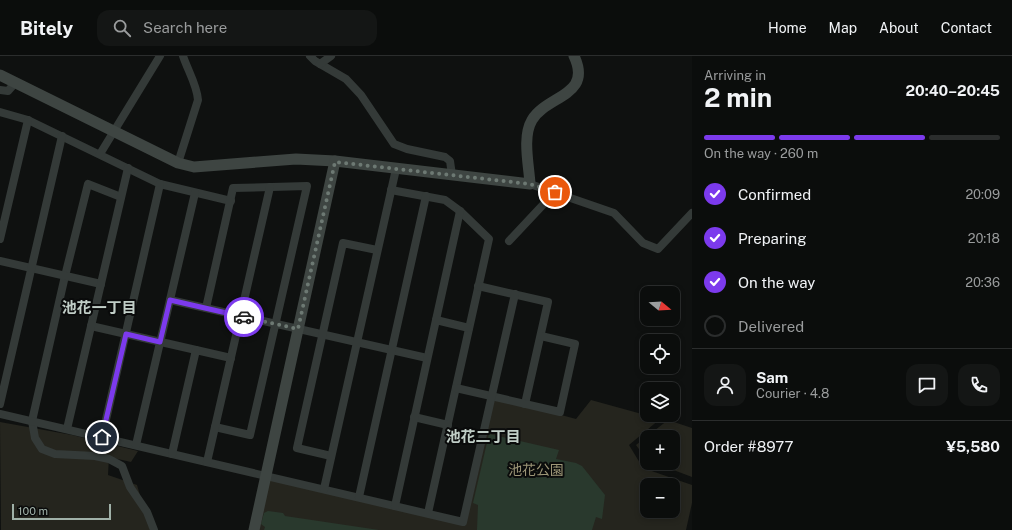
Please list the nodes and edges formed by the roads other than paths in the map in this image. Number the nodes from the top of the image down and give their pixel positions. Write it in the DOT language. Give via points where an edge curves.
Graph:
graph roads {
  1 [pos="160,56"];
  2 [pos="183,56"];
  3 [pos="310,56"];
  4 [pos="331,56"];
  5 [pos="574,56"];
  6 [pos="320,64"];
  7 [pos="0,75"];
  8 [pos="15,83"];
  9 [pos="0,90"];
  10 [pos="0,112"];
  11 [pos="28,120"];
  12 [pos="112,132"];
  13 [pos="62,136"];
  14 [pos="100,154"];
  15 [pos="335,162"];
  16 [pos="178,163"];
  17 [pos="128,168"];
  18 [pos="396,169"];
  19 [pos="452,175"];
  20 [pos="160,184"];
  21 [pos="530,184"];
  22 [pos="270,187"];
  23 [pos="391,190"];
  24 [pos="555,192"];
  25 [pos="195,193"];
  26 [pos="426,196"];
  27 [pos="121,197"];
  28 [pos="231,201"];
  29 [pos="460,210"];
  30 [pos="692,214"];
  31 [pos="0,239"];
  32 [pos="509,241"];
  33 [pos="377,250"];
  34 [pos="0,260"];
  35 [pos="30,268"];
  36 [pos="64,276"];
  37 [pos="101,284"];
  38 [pos="478,286"];
  39 [pos="515,294"];
  40 [pos="170,300"];
  41 [pos="206,308"];
  42 [pos="241,316"];
  43 [pos="436,320"];
  44 [pos="276,324"];
  45 [pos="91,326"];
  46 [pos="469,328"];
  47 [pos="298,329"];
  48 [pos="126,334"];
  49 [pos="322,334"];
  50 [pos="541,336"];
  51 [pos="160,342"];
  52 [pos="357,342"];
  53 [pos="196,350"];
  54 [pos="392,350"];
  55 [pos="231,358"];
  56 [pos="427,358"];
  57 [pos="456,388"];
  58 [pos="491,396"];
  59 [pos="0,404"];
  60 [pos="525,404"];
  61 [pos="0,414"];
  62 [pos="414,417"];
  63 [pos="32,421"];
  64 [pos="448,425"];
  65 [pos="215,427"];
  66 [pos="67,429"];
  67 [pos="102,437"];
  68 [pos="136,445"];
  69 [pos="172,454"];
  70 [pos="331,456"];
  71 [pos="207,462"];
  72 [pos="265,480"];
  73 [pos="324,489"];
  74 [pos="359,497"];
  75 [pos="395,506"];
  76 [pos="428,513"];
  77 [pos="154,530"];
  78 [pos="254,530"];
  1 -- 12 [label="street"];
  2 -- 16 [label="street" via="198,90 198,100"];
  3 -- 6 [label="street"];
  4 -- 6 [label="street"];
  5 -- 21 [label="street" via="578,64 576,84 568,93 539,111 528,132"];
  6 -- 19 [label="street" via="346,79 361,95 394,144 445,157 450,161"];
  7 -- 8 [label="street"];
  8 -- 9 [label="street" via="8,91"];
  8 -- 12 [label="street"];
  10 -- 11 [label="street"];
  11 -- 13 [label="street"];
  11 -- 31 [label="street"];
  12 -- 14 [label="street"];
  12 -- 16 [label="street"];
  13 -- 14 [label="street"];
  13 -- 35 [label="street"];
  14 -- 17 [label="street"];
  15 -- 16 [label="street" via="296,159 194,167"];
  15 -- 18 [label="street"];
  15 -- 47 [label="street"];
  17 -- 20 [label="street"];
  17 -- 27 [label="street"];
  18 -- 19 [label="street"];
  18 -- 23 [label="street"];
  19 -- 21 [label="street"];
  20 -- 25 [label="street"];
  20 -- 48 [label="street"];
  21 -- 24 [label="street"];
  22 -- 28 [label="street" via="234,188"];
  22 -- 42 [label="street"];
  22 -- 44 [label="street" via="307,186"];
  23 -- 26 [label="street"];
  23 -- 33 [label="street"];
  24 -- 30 [label="street" via="614,213 643,242 658,249"];
  24 -- 32 [label="street"];
  25 -- 28 [label="street"];
  25 -- 40 [label="street"];
  26 -- 29 [label="street" via="445,200"];
  26 -- 54 [label="street"];
  27 -- 36 [label="street" via="88,184"];
  27 -- 37 [label="street"];
  28 -- 41 [label="street"];
  29 -- 38 [label="street" via="489,239"];
  29 -- 43 [label="street"];
  33 -- 49 [label="street" via="343,243"];
  33 -- 52 [label="street"];
  34 -- 35 [label="street"];
  35 -- 36 [label="street"];
  35 -- 59 [label="street"];
  36 -- 37 [label="street"];
  36 -- 63 [label="street"];
  37 -- 45 [label="street"];
  38 -- 39 [label="street"];
  38 -- 46 [label="street"];
  39 -- 50 [label="street" via="548,302"];
  39 -- 58 [label="street"];
  40 -- 41 [label="street"];
  40 -- 51 [label="street"];
  41 -- 42 [label="street"];
  42 -- 44 [label="street"];
  42 -- 55 [label="street"];
  43 -- 46 [label="street"];
  43 -- 56 [label="street"];
  44 -- 47 [label="street"];
  44 -- 65 [label="street" via="250,435"];
  45 -- 48 [label="street"];
  45 -- 66 [label="street"];
  46 -- 57 [label="street"];
  47 -- 49 [label="street"];
  47 -- 72 [label="street"];
  48 -- 51 [label="street"];
  48 -- 67 [label="street"];
  49 -- 52 [label="street"];
  49 -- 70 [label="street" via="297,448"];
  50 -- 60 [label="street"];
  50 -- 60 [label="street" via="575,344 560,412"];
  51 -- 53 [label="street"];
  51 -- 68 [label="street"];
  52 -- 54 [label="street"];
  52 -- 70 [label="street"];
  53 -- 55 [label="street"];
  53 -- 69 [label="street"];
  54 -- 56 [label="street"];
  54 -- 74 [label="street"];
  55 -- 65 [label="street"];
  56 -- 62 [label="street"];
  57 -- 58 [label="street"];
  57 -- 64 [label="street"];
  58 -- 60 [label="street"];
  58 -- 76 [label="street" via="463,522"];
  61 -- 63 [label="street"];
  62 -- 64 [label="street"];
  62 -- 75 [label="street"];
  63 -- 66 [label="street"];
  63 -- 77 [label="street" via="34,438 42,449 55,454 96,456 122,466 130,487 147,512"];
  64 -- 76 [label="street"];
  65 -- 71 [label="street"];
  66 -- 67 [label="street"];
  67 -- 68 [label="street"];
  68 -- 69 [label="street"];
  69 -- 71 [label="street"];
  70 -- 73 [label="street"];
  71 -- 72 [label="street"];
  72 -- 73 [label="street"];
  72 -- 78 [label="street"];
  73 -- 74 [label="street"];
  74 -- 75 [label="street"];
  75 -- 76 [label="street"];
}
